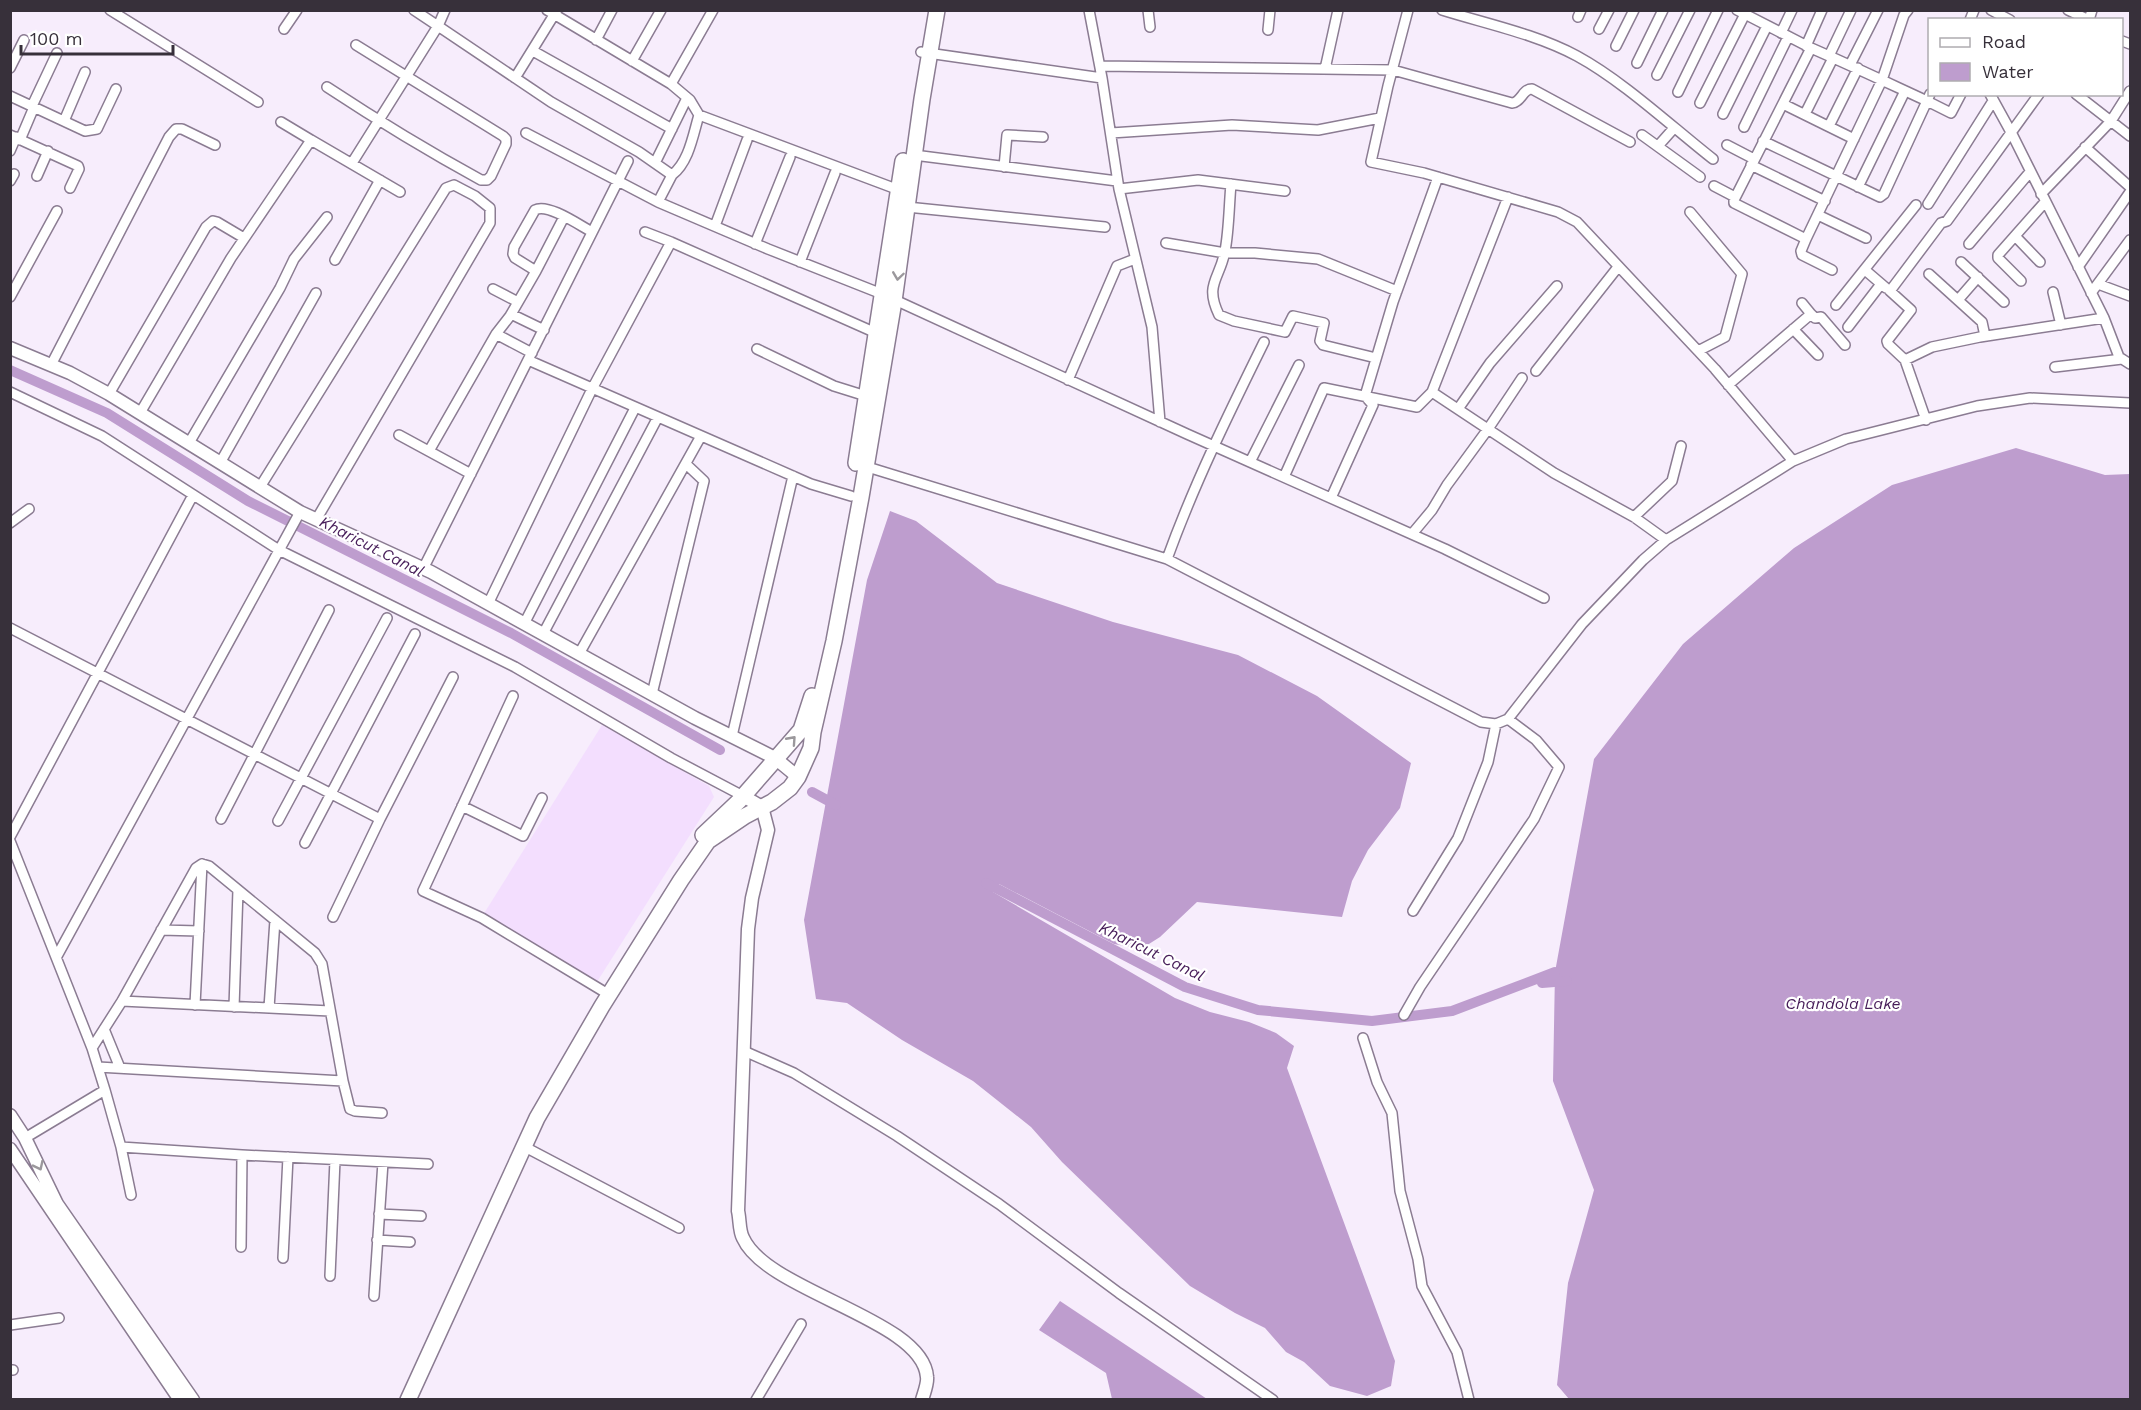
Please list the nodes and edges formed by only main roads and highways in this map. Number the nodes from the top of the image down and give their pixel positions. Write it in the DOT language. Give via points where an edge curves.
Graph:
graph roads {
  1 [pos="927,10"];
  2 [pos="937,10"];
  3 [pos="926,52"];
  4 [pos="888,298"];
  5 [pos="861,465"];
  6 [pos="400,1400"];
  7 [pos="408,1400"];
  1 -- 3 [label="main road"];
  2 -- 3 [label="main road"];
  3 -- 4 [label="main road, one-way" via="907,207"];
  3 -- 4 [label="main road" via="899,190"];
  4 -- 5 [label="main road"];
  4 -- 5 [label="main road" via="876,333"];
  6 -- 5 [label="main road, one-way" via="530,1114 603,990 702,836 801,730 813,694 851,496"];
  5 -- 7 [label="main road" via="834,641 811,748 798,777 790,788 708,841 602,1006 537,1118"];
}
